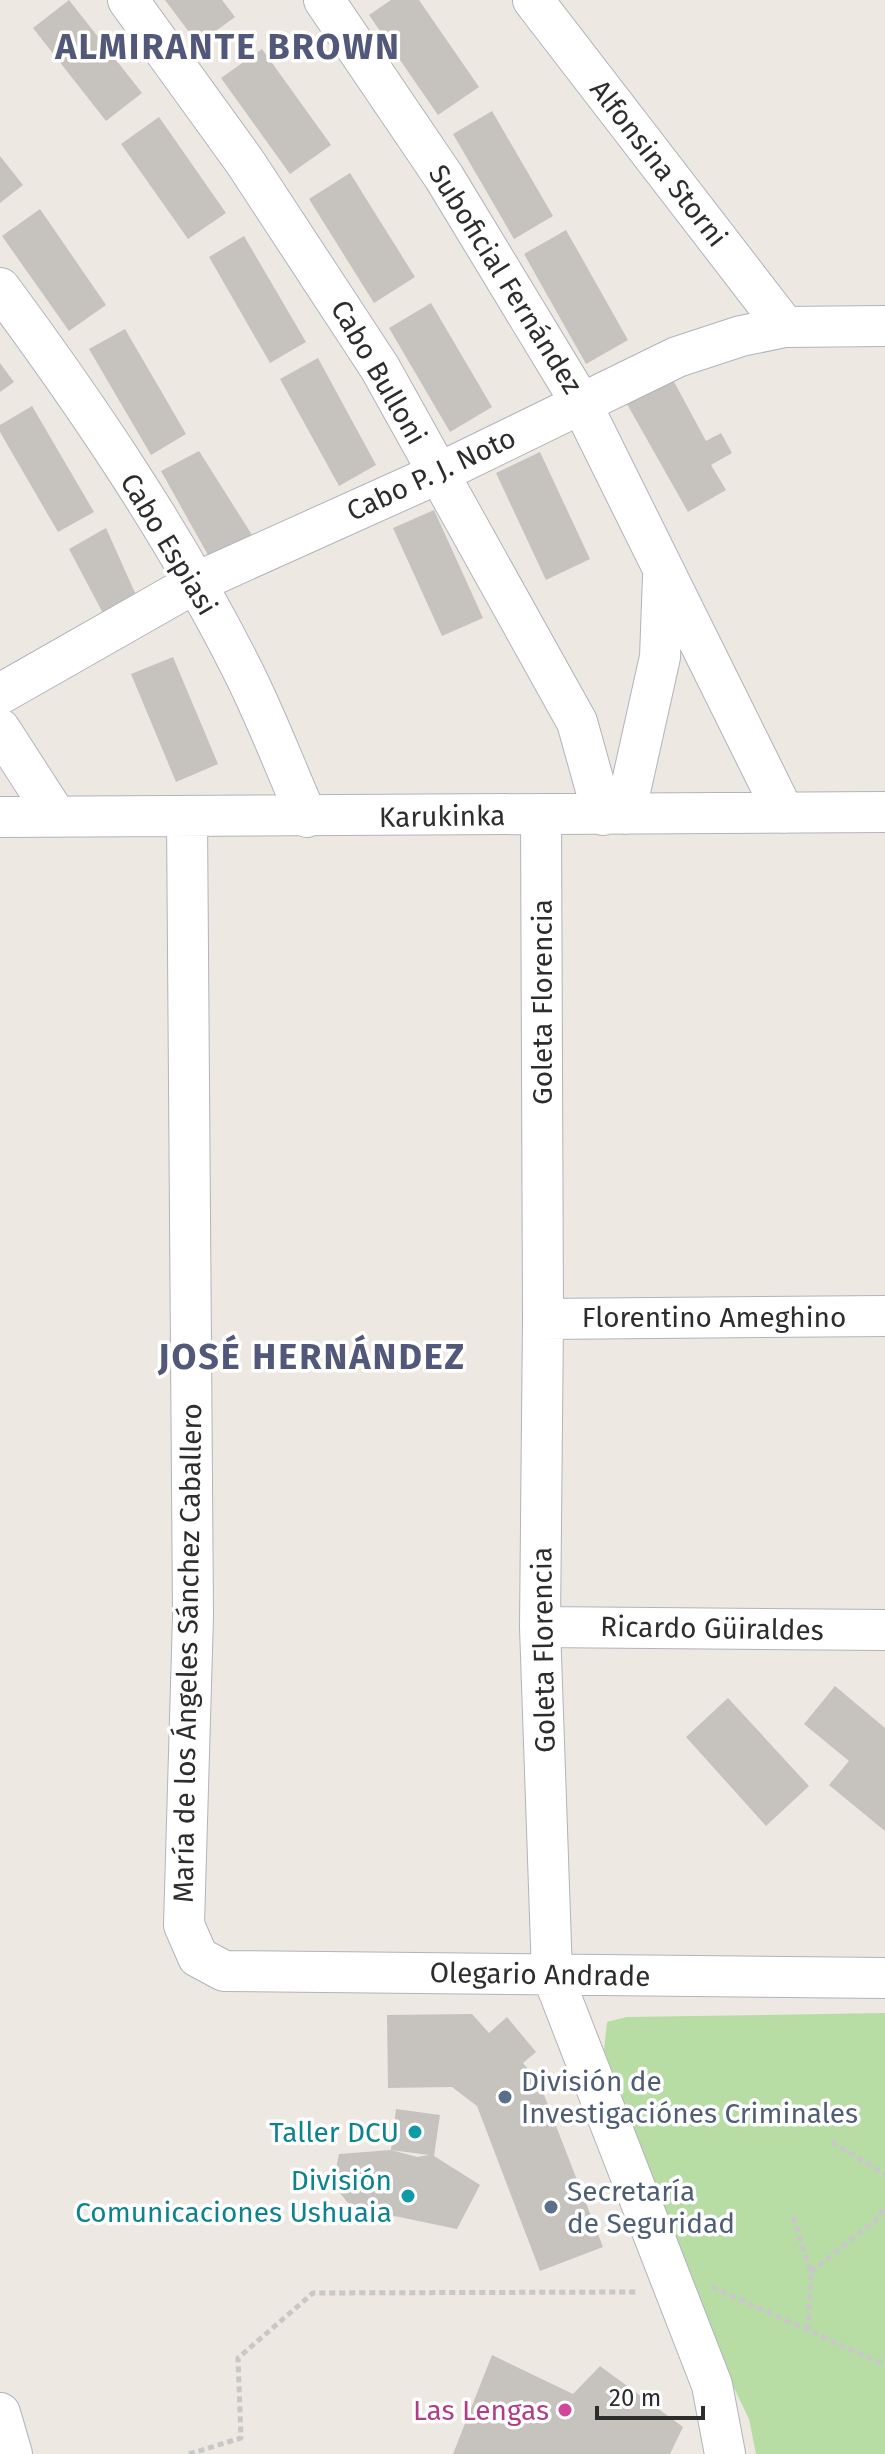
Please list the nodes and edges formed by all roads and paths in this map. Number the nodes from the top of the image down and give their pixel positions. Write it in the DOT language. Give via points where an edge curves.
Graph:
graph roads {
  1 [pos="128,0"];
  2 [pos="324,0"];
  3 [pos="533,0"];
  4 [pos="0,288"];
  5 [pos="885,326"];
  6 [pos="785,327"];
  7 [pos="581,403"];
  8 [pos="437,474"];
  9 [pos="663,573"];
  10 [pos="195,583"];
  11 [pos="0,694"];
  12 [pos="0,729"];
  13 [pos="885,812"];
  14 [pos="784,813"];
  15 [pos="614,814"];
  16 [pos="541,815"];
  17 [pos="56,816"];
  18 [pos="0,817"];
  19 [pos="307,817"];
  20 [pos="187,818"];
  21 [pos="885,1316"];
  22 [pos="543,1319"];
  23 [pos="540,1627"];
  24 [pos="885,1630"];
  25 [pos="198,1957"];
  26 [pos="552,1974"];
  27 [pos="885,1978"];
  28 [pos="832,2142"];
  29 [pos="885,2174"];
  30 [pos="885,2206"];
  31 [pos="793,2217"];
  32 [pos="811,2272"];
  33 [pos="673,2292"];
  34 [pos="808,2329"];
  35 [pos="885,2365"];
  36 [pos="0,2413"];
  37 [pos="12,2454"];
  38 [pos="189,2454"];
  39 [pos="725,2454"];
  1 -- 8 [label="street, Cabo Bulloni" via="323,276"];
  2 -- 7 [label="street, Suboficial Fernández" via="444,177"];
  3 -- 6 [label="street, Alfonsina Storni"];
  4 -- 10 [label="street, Cabo Espiasi"];
  5 -- 6 [label="street, Cabo P. J. Noto"];
  6 -- 7 [label="street, Cabo P. J. Noto" via="677,357"];
  7 -- 8 [label="street, Cabo P. J. Noto"];
  7 -- 9 [label="street, Suboficial Fernández"];
  8 -- 10 [label="street, Cabo P. J. Noto"];
  8 -- 15 [label="street, Cabo Bulloni" via="577,722"];
  9 -- 14 [label="street, Suboficial Fernández"];
  9 -- 15 [label="street, Suboficial Fernández" via="660,657"];
  10 -- 11 [label="street, Cabo P. J. Noto"];
  10 -- 19 [label="street, Cabo Espiasi" via="242,668"];
  12 -- 17 [label="street"];
  13 -- 14 [label="street, Karukinka"];
  14 -- 15 [label="street, Karukinka"];
  15 -- 16 [label="street, Karukinka"];
  16 -- 19 [label="street, Karukinka"];
  16 -- 22 [label="street, Goleta Florencia"];
  17 -- 18 [label="street, Karukinka"];
  17 -- 20 [label="street, Karukinka"];
  19 -- 20 [label="street, Karukinka"];
  20 -- 25 [label="street, María de los Ángeles Sánchez Caballero" via="193,1616 184,1925"];
  21 -- 22 [label="street, Florentino Ameghino"];
  22 -- 23 [label="street, Goleta Florencia"];
  23 -- 24 [label="street, Ricardo Güiraldes"];
  23 -- 26 [label="street, Goleta Florencia"];
  25 -- 26 [label="street, Olegario Andrade" via="224,1971"];
  26 -- 27 [label="street, Olegario Andrade"];
  26 -- 33 [label="street, Goleta Florencia"];
  28 -- 29 [label="path"];
  30 -- 32 [label="path" via="879,2217"];
  31 -- 32 [label="path"];
  32 -- 34 [label="path"];
  33 -- 34 [label="path" via="716,2286"];
  33 -- 38 [label="path" via="313,2293 238,2358 241,2438"];
  33 -- 39 [label="street, Goleta Florencia" via="712,2385"];
  34 -- 35 [label="path"];
  36 -- 37 [label="street"];
}
